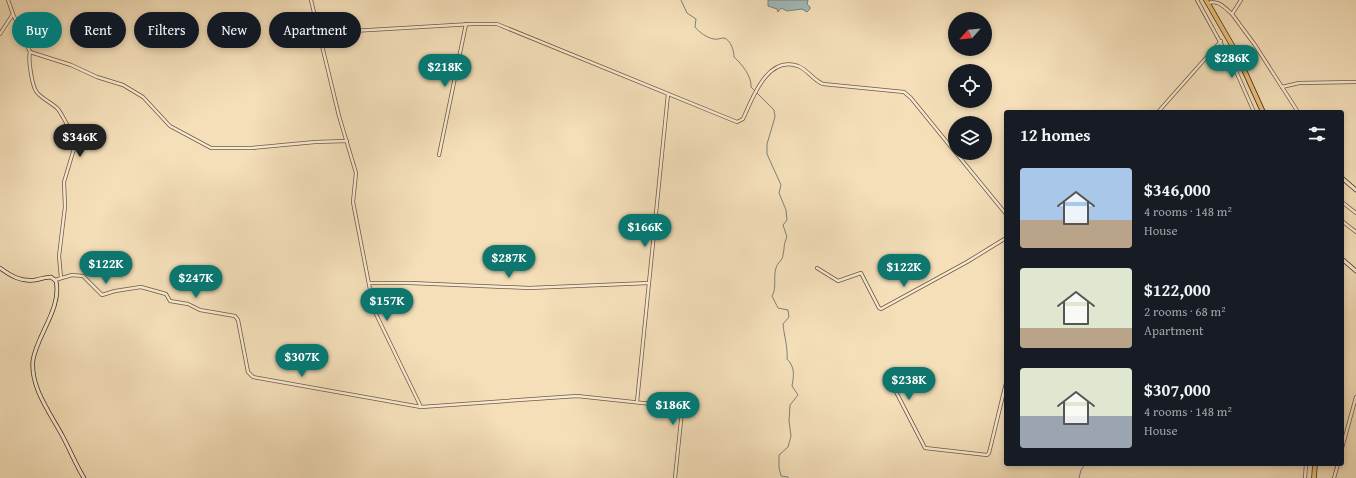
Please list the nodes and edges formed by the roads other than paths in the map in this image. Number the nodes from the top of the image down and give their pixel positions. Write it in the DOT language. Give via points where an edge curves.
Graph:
graph roads {
  1 [pos="8,0"];
  2 [pos="311,0"];
  3 [pos="1197,0"];
  4 [pos="1241,0"];
  5 [pos="1207,1"];
  6 [pos="1218,1"];
  7 [pos="12,12"];
  8 [pos="314,12"];
  9 [pos="1232,14"];
  10 [pos="12,16"];
  11 [pos="466,24"];
  12 [pos="361,30"];
  13 [pos="0,34"];
  14 [pos="1220,41"];
  15 [pos="28,48"];
  16 [pos="322,48"];
  17 [pos="30,52"];
  18 [pos="1356,82"];
  19 [pos="1282,87"];
  20 [pos="668,94"];
  21 [pos="1160,110"];
  22 [pos="1253,110"];
  23 [pos="1262,110"];
  24 [pos="1297,110"];
  25 [pos="346,141"];
  26 [pos="948,144"];
  27 [pos="439,155"];
  28 [pos="961,160"];
  29 [pos="1344,180"];
  30 [pos="1356,190"];
  31 [pos="1344,204"];
  32 [pos="1004,212"];
  33 [pos="1356,213"];
  34 [pos="1344,222"];
  35 [pos="1356,232"];
  36 [pos="1004,239"];
  37 [pos="1344,261"];
  38 [pos="0,268"];
  39 [pos="817,268"];
  40 [pos="1356,271"];
  41 [pos="61,278"];
  42 [pos="55,280"];
  43 [pos="368,283"];
  44 [pos="650,283"];
  45 [pos="894,388"];
  46 [pos="1004,391"];
  47 [pos="1356,397"];
  48 [pos="637,402"];
  49 [pos="421,407"];
  50 [pos="1344,441"];
  51 [pos="1306,466"];
  52 [pos="1315,466"];
  53 [pos="1337,466"];
  54 [pos="84,478"];
  55 [pos="675,478"];
  56 [pos="1305,478"];
  57 [pos="1314,478"];
  58 [pos="1334,478"];
  1 -- 7 [label="street"];
  2 -- 8 [label="street"];
  3 -- 14 [label="street"];
  4 -- 9 [label="street"];
  5 -- 6 [label="street"];
  5 -- 23 [label="highway" via="1236,52"];
  6 -- 9 [label="street"];
  9 -- 19 [label="street"];
  10 -- 13 [label="street"];
  11 -- 12 [label="street"];
  11 -- 20 [label="street" via="502,25"];
  11 -- 27 [label="street"];
  14 -- 21 [label="street"];
  14 -- 22 [label="street"];
  15 -- 17 [label="street"];
  16 -- 25 [label="street"];
  17 -- 25 [label="street" via="123,85 143,97 170,126 211,148 252,148"];
  17 -- 41 [label="street" via="28,64 35,90 58,110 76,142 64,182 65,207 59,256"];
  18 -- 19 [label="street" via="1299,83"];
  19 -- 24 [label="street"];
  20 -- 26 [label="street" via="734,121 740,121 762,79 778,67 791,64 807,70 823,84 904,92"];
  20 -- 44 [label="street"];
  25 -- 43 [label="street" via="356,173 353,202"];
  28 -- 32 [label="street"];
  29 -- 30 [label="street"];
  31 -- 33 [label="street"];
  34 -- 35 [label="street"];
  36 -- 39 [label="street" via="881,309 862,272 838,281"];
  37 -- 40 [label="street"];
  38 -- 42 [label="street" via="20,280 52,277"];
  41 -- 42 [label="street"];
  41 -- 49 [label="street" via="83,276 100,294 141,287 166,294 170,301 188,304 200,310 235,316 238,320 248,372 253,376"];
  42 -- 54 [label="street" via="53,306 35,352 33,376 39,393"];
  43 -- 44 [label="street" via="529,288"];
  43 -- 49 [label="street" via="374,310"];
  44 -- 48 [label="street"];
  45 -- 46 [label="street" via="925,448 987,455"];
  47 -- 50 [label="street"];
  48 -- 49 [label="street" via="577,396"];
  48 -- 55 [label="street" via="682,408"];
  51 -- 56 [label="street"];
  52 -- 57 [label="highway"];
  53 -- 58 [label="street"];
}
